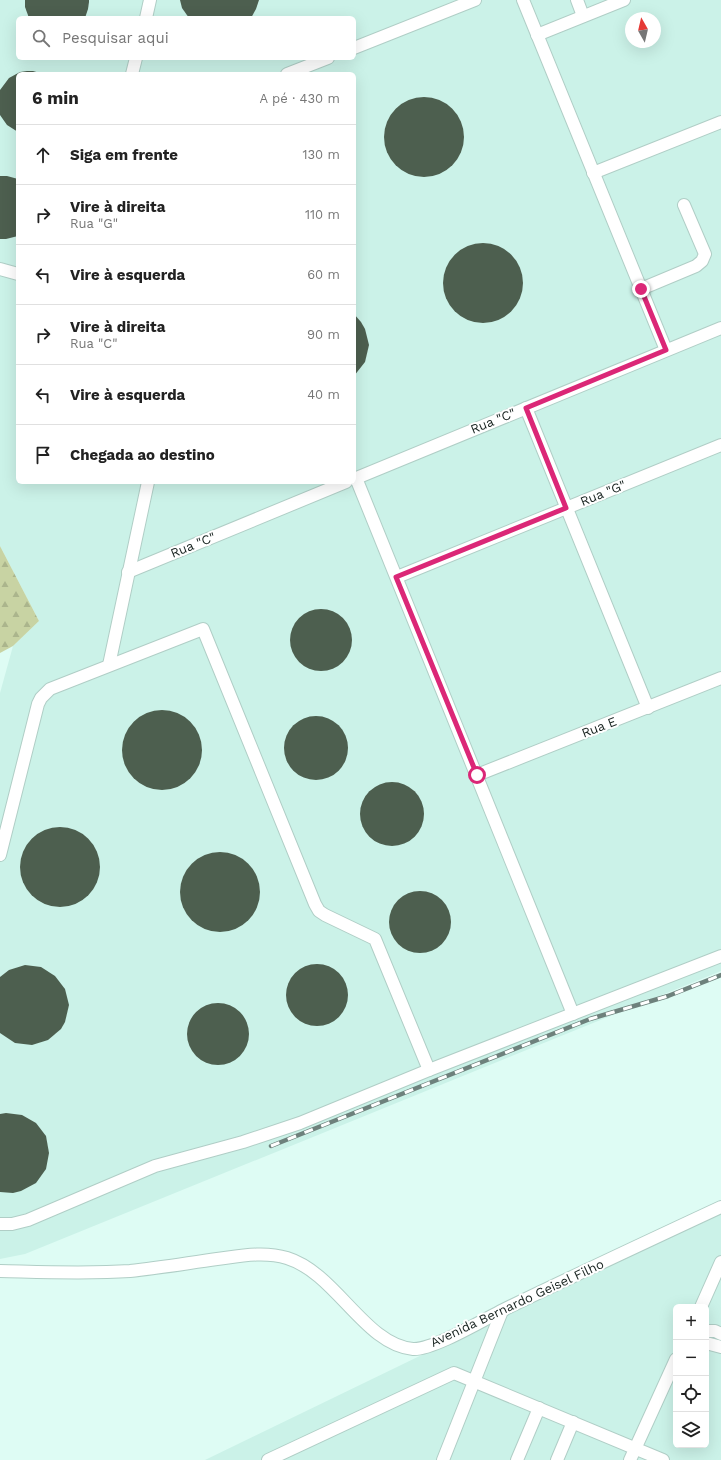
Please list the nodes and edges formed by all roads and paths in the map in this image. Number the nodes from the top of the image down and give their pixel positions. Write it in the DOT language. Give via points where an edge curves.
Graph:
graph roads {
  1 [pos="150,0"];
  2 [pos="476,0"];
  3 [pos="523,0"];
  4 [pos="577,0"];
  5 [pos="624,0"];
  6 [pos="146,16"];
  7 [pos="583,16"];
  8 [pos="537,36"];
  9 [pos="356,47"];
  10 [pos="136,60"];
  11 [pos="323,60"];
  12 [pos="132,72"];
  13 [pos="292,72"];
  14 [pos="721,122"];
  15 [pos="593,173"];
  16 [pos="684,205"];
  17 [pos="0,269"];
  18 [pos="16,273"];
  19 [pos="641,289"];
  20 [pos="721,328"];
  21 [pos="666,350"];
  22 [pos="526,408"];
  23 [pos="721,445"];
  24 [pos="356,478"];
  25 [pos="148,484"];
  26 [pos="342,484"];
  27 [pos="354,484"];
  28 [pos="566,508"];
  29 [pos="128,572"];
  30 [pos="396,577"];
  31 [pos="109,665"];
  32 [pos="721,678"];
  33 [pos="648,708"];
  34 [pos="477,775"];
  35 [pos="0,855"];
  36 [pos="721,956"];
  37 [pos="573,1014"];
  38 [pos="429,1070"];
  39 [pos="721,1207"];
  40 [pos="0,1224"];
  41 [pos="721,1262"];
  42 [pos="0,1271"];
  43 [pos="701,1304"];
  44 [pos="502,1310"];
  45 [pos="709,1331"];
  46 [pos="721,1334"];
  47 [pos="709,1344"];
  48 [pos="721,1347"];
  49 [pos="673,1366"];
  50 [pos="474,1381"];
  51 [pos="539,1408"];
  52 [pos="573,1422"];
  53 [pos="634,1448"];
  54 [pos="284,1456"];
  55 [pos="268,1460"];
  56 [pos="443,1460"];
  57 [pos="517,1460"];
  58 [pos="557,1460"];
  59 [pos="630,1460"];
  60 [pos="663,1460"];
  1 -- 6 [label="street"];
  2 -- 9 [label="street"];
  3 -- 8 [label="street"];
  4 -- 7 [label="street"];
  5 -- 7 [label="street"];
  7 -- 8 [label="street"];
  8 -- 15 [label="street"];
  10 -- 12 [label="street"];
  11 -- 13 [label="street"];
  14 -- 15 [label="street"];
  15 -- 19 [label="street"];
  16 -- 19 [label="street" via="705,254 702,261 696,266"];
  17 -- 18 [label="street"];
  19 -- 21 [label="street"];
  20 -- 21 [label="street, Rua \"C\""];
  21 -- 22 [label="street, Rua \"C\""];
  22 -- 24 [label="street, Rua \"C\""];
  22 -- 28 [label="street"];
  23 -- 28 [label="street, Rua \"G\""];
  25 -- 29 [label="street"];
  26 -- 29 [label="street, Rua \"C\""];
  27 -- 30 [label="street"];
  28 -- 30 [label="street, Rua \"G\""];
  28 -- 33 [label="street"];
  29 -- 31 [label="street"];
  30 -- 34 [label="street"];
  31 -- 35 [label="street" via="50,689 41,698"];
  31 -- 38 [label="street" via="203,629 319,911 375,939"];
  32 -- 33 [label="street, Rua E"];
  33 -- 34 [label="street, Rua E"];
  34 -- 37 [label="street"];
  36 -- 37 [label="street"];
  37 -- 38 [label="street"];
  38 -- 40 [label="street" via="300,1123 243,1142 155,1166 28,1220"];
  39 -- 44 [label="street, Avenida Bernardo Geisel Filho"];
  41 -- 43 [label="street"];
  42 -- 44 [label="street, Avenida Bernardo Geisel Filho" via="109,1272 245,1255 270,1255 297,1262 309,1269 322,1278 378,1335 394,1344 414,1349 437,1343"];
  44 -- 50 [label="street"];
  45 -- 46 [label="street"];
  47 -- 48 [label="street"];
  49 -- 53 [label="street"];
  50 -- 51 [label="street"];
  50 -- 54 [label="street" via="454,1373"];
  50 -- 56 [label="street"];
  51 -- 52 [label="street"];
  51 -- 57 [label="street"];
  52 -- 53 [label="street"];
  52 -- 58 [label="street"];
  53 -- 59 [label="street"];
  53 -- 60 [label="street"];
  54 -- 55 [label="street"];
}
